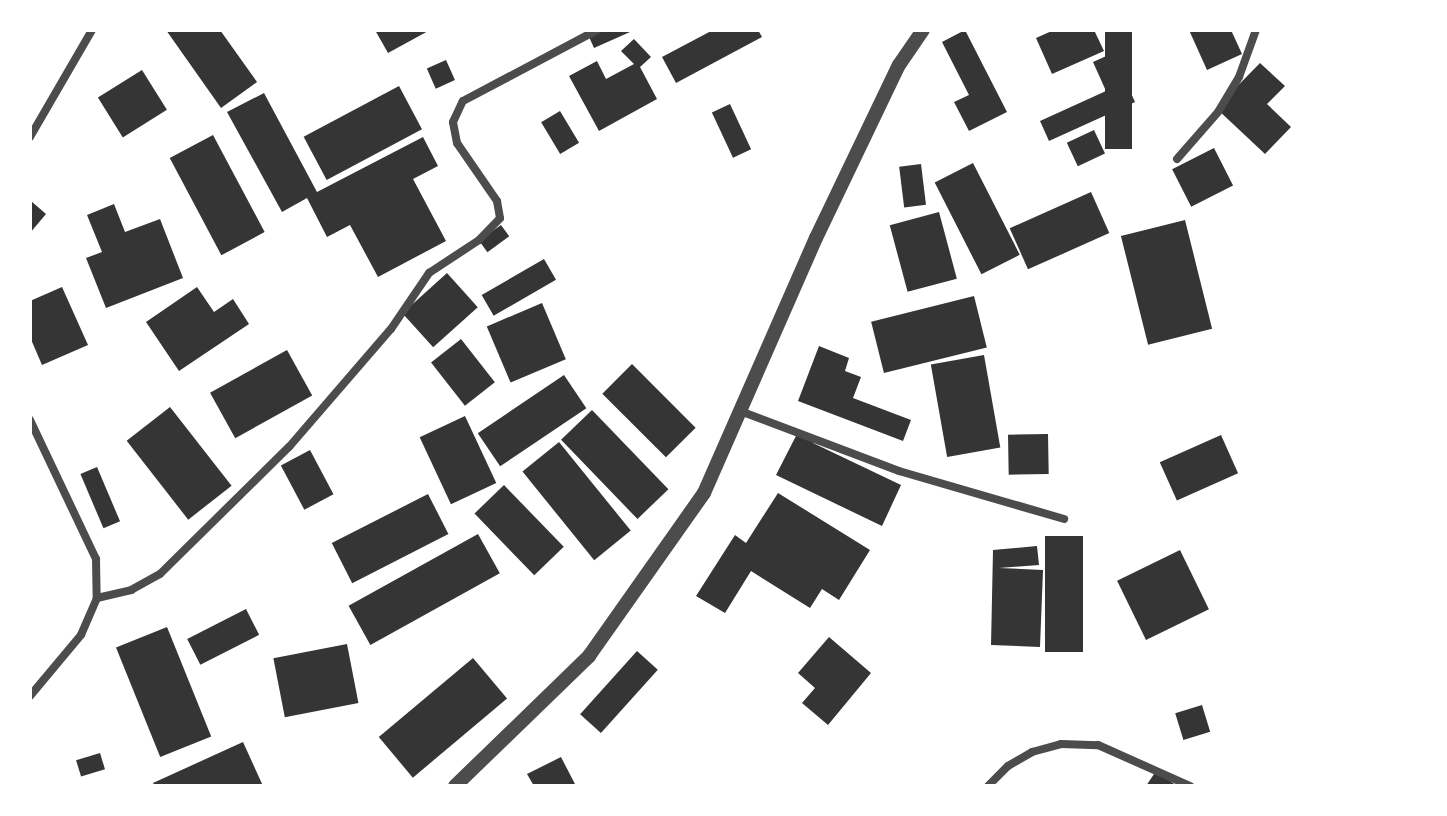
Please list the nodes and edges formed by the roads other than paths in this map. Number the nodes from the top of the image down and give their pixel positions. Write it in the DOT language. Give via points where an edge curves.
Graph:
graph roads {
  1 [pos="92,30"];
  2 [pos="597,30"];
  3 [pos="923,30"];
  4 [pos="1256,30"];
  5 [pos="30,137"];
  6 [pos="1177,159"];
  7 [pos="740,411"];
  8 [pos="30,420"];
  9 [pos="1064,519"];
  10 [pos="97,598"];
  11 [pos="30,696"];
  12 [pos="455,786"];
  13 [pos="988,786"];
  14 [pos="1190,786"];
  1 -- 5 [label="street"];
  2 -- 10 [label="street" via="463,101 453,122 457,143 497,201 500,218 479,240 429,273 391,329 289,447 160,574 131,590"];
  3 -- 7 [label="street" via="892,80"];
  4 -- 6 [label="street" via="1225,100"];
  7 -- 9 [label="street" via="899,471"];
  7 -- 12 [label="street" via="704,493 589,656"];
  8 -- 10 [label="street" via="96,559"];
  10 -- 11 [label="street" via="81,635"];
  13 -- 14 [label="street" via="1032,752 1061,744 1098,745"];
}
